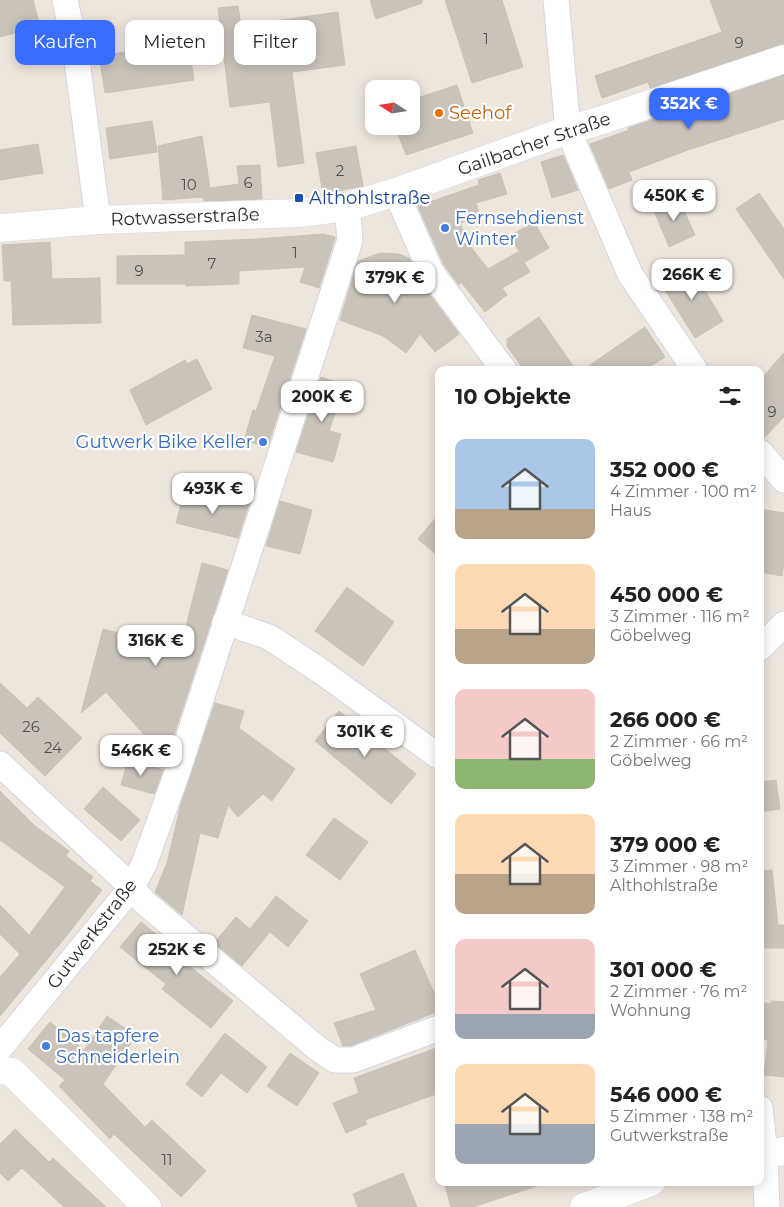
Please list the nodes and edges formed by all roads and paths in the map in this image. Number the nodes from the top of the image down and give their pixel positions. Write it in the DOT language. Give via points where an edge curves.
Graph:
graph roads {
  1 [pos="65,0"];
  2 [pos="556,0"];
  3 [pos="784,59"];
  4 [pos="568,130"];
  5 [pos="396,192"];
  6 [pos="358,204"];
  7 [pos="98,220"];
  8 [pos="0,228"];
  9 [pos="501,366"];
  10 [pos="692,366"];
  11 [pos="764,457"];
  12 [pos="784,480"];
  13 [pos="225,622"];
  14 [pos="784,624"];
  15 [pos="764,644"];
  16 [pos="435,754"];
  17 [pos="0,764"];
  18 [pos="132,887"];
  19 [pos="435,1029"];
  20 [pos="0,1048"];
  21 [pos="0,1070"];
  22 [pos="764,1126"];
  23 [pos="770,1153"];
  24 [pos="640,1186"];
  25 [pos="147,1207"];
  26 [pos="584,1207"];
  27 [pos="767,1207"];
  1 -- 7 [label="street" via="75,46"];
  2 -- 4 [label="street"];
  3 -- 4 [label="street, Gailbacher Straße"];
  4 -- 5 [label="street, Gailbacher Straße"];
  4 -- 10 [label="street" via="630,274"];
  5 -- 6 [label="street, Gailbacher Straße"];
  5 -- 9 [label="street" via="431,272"];
  6 -- 7 [label="street, Rotwasserstraße" via="298,213"];
  6 -- 13 [label="street, Gutwerkstraße" via="350,240"];
  7 -- 8 [label="street, Rotwasserstraße"];
  11 -- 12 [label="street"];
  13 -- 16 [label="street" via="269,637"];
  13 -- 18 [label="street, Gutwerkstraße" via="173,782 144,864"];
  14 -- 15 [label="street"];
  17 -- 18 [label="street"];
  18 -- 19 [label="street" via="142,901 309,1042 335,1060 353,1060"];
  18 -- 20 [label="street, Gutwerkstraße"];
  21 -- 25 [label="street" via="12,1072"];
  22 -- 23 [label="street"];
  23 -- 27 [label="street"];
  24 -- 26 [label="street"];
}
